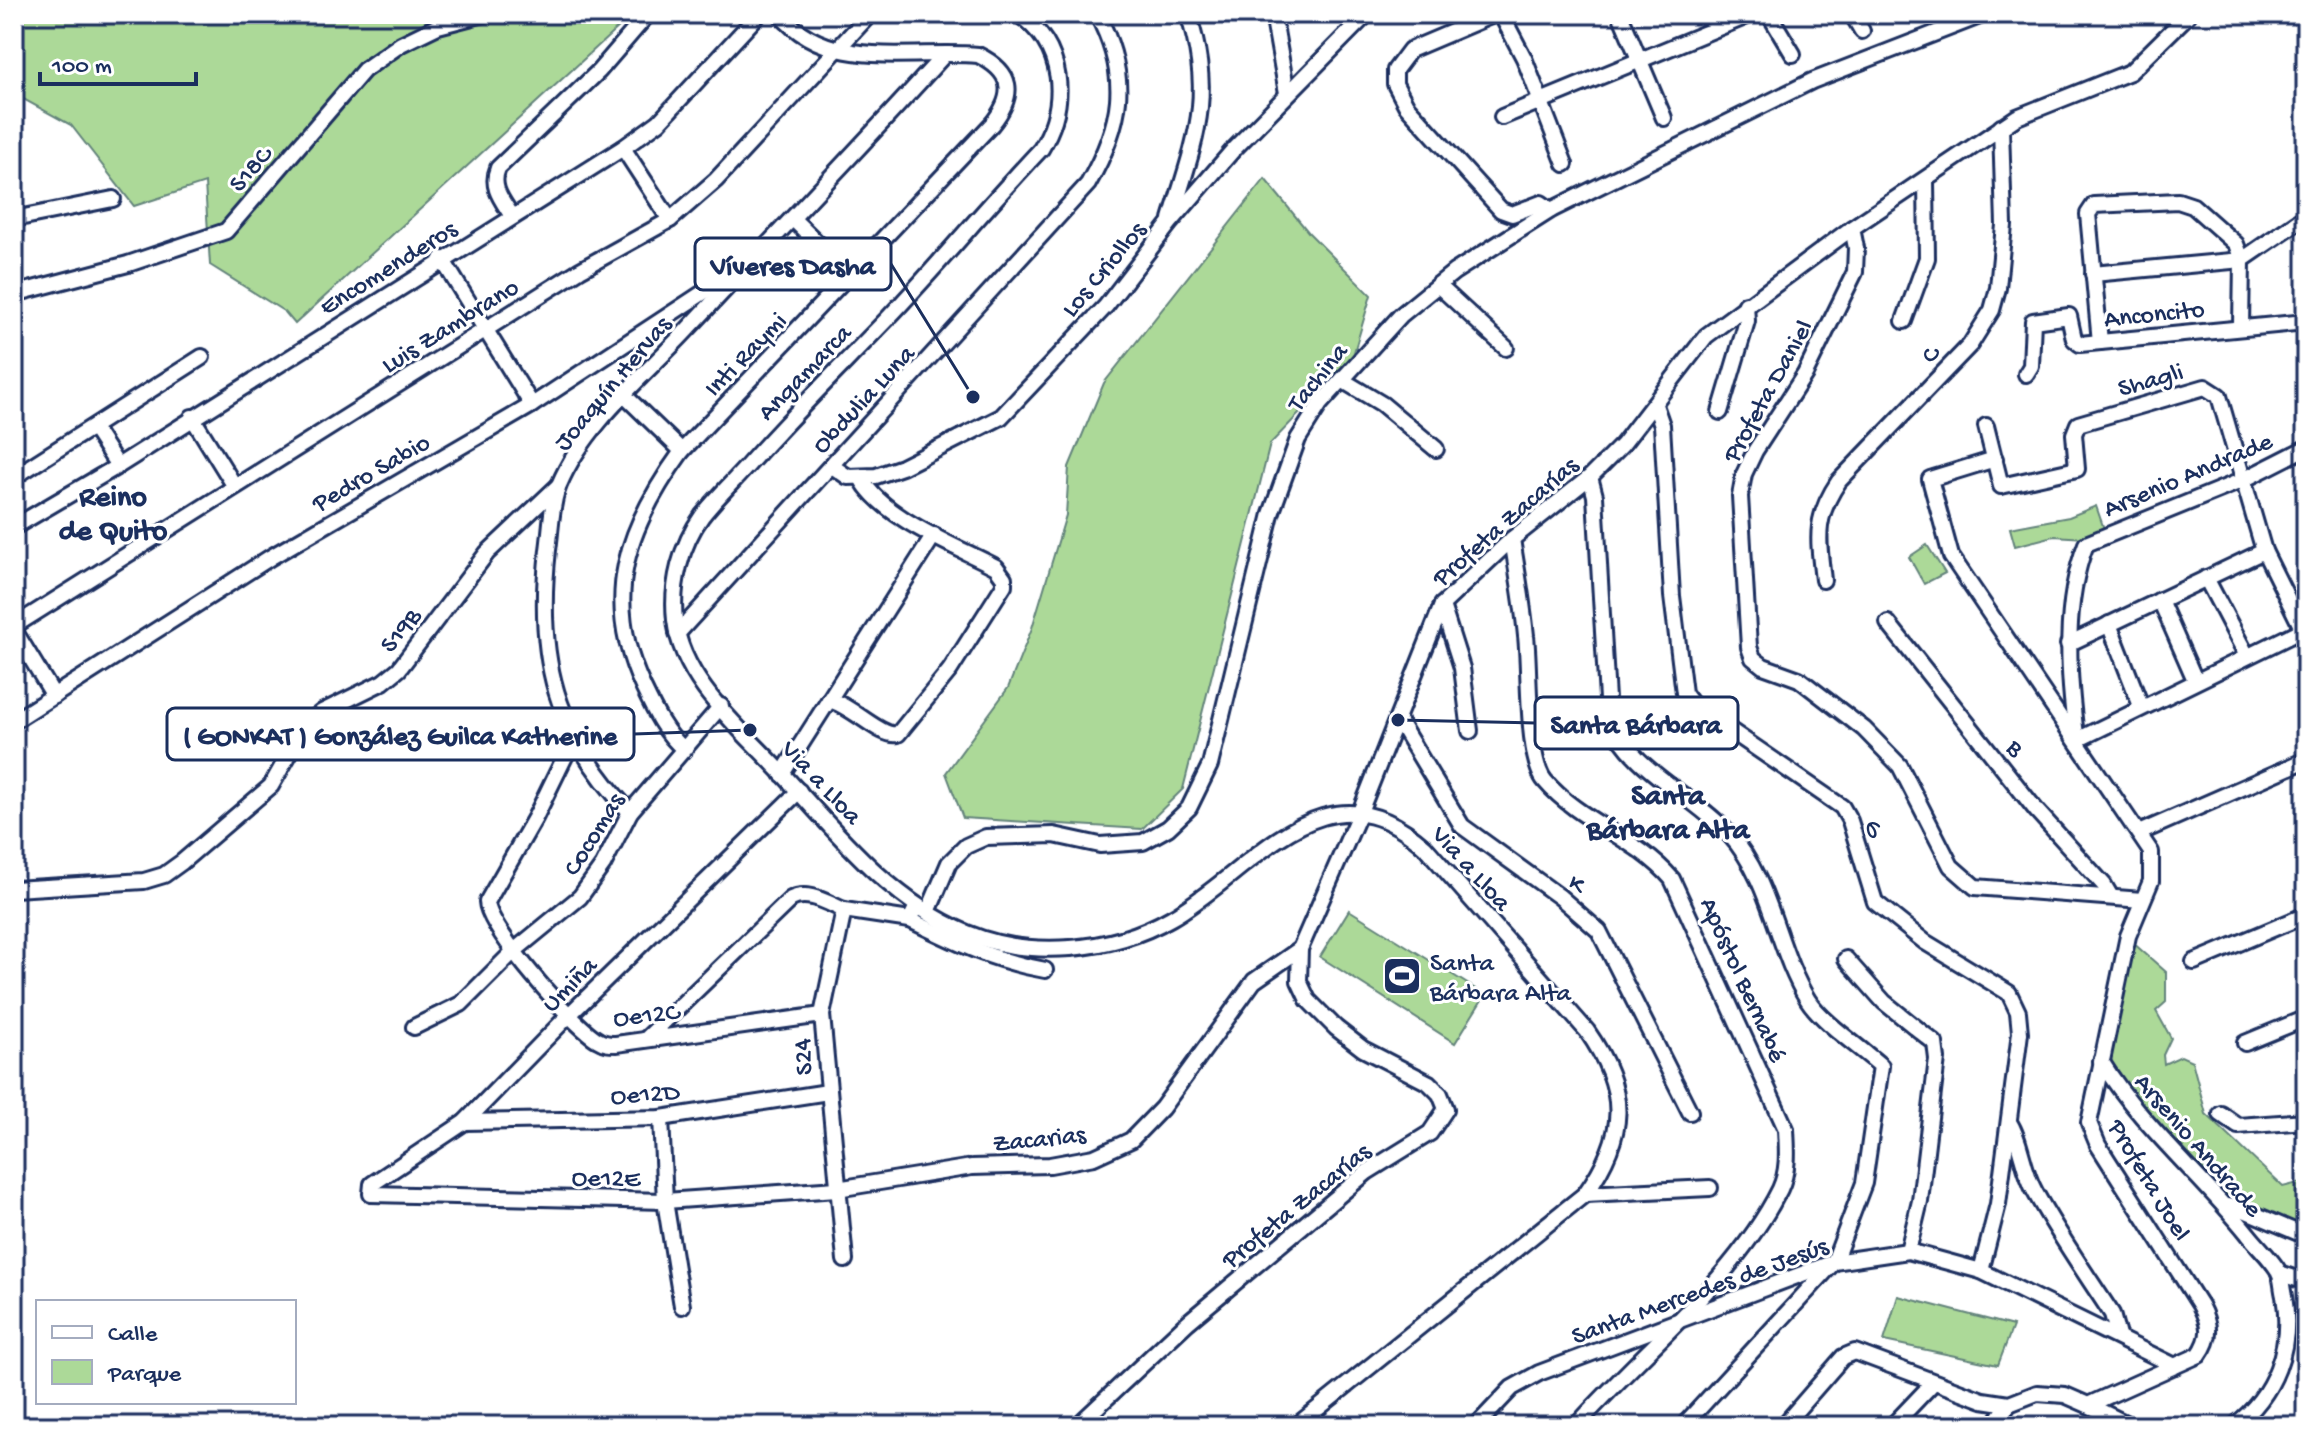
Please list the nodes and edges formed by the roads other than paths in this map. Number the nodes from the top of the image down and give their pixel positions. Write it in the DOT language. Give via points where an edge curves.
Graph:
graph roads {
  1 [pos="484,14"];
  2 [pos="648,14"];
  3 [pos="759,14"];
  4 [pos="780,14"];
  5 [pos="870,14"];
  6 [pos="1018,14"];
  7 [pos="1097,14"];
  8 [pos="1188,14"];
  9 [pos="1273,14"];
  10 [pos="1367,14"];
  11 [pos="1495,14"];
  12 [pos="1501,14"];
  13 [pos="1620,14"];
  14 [pos="1752,14"];
  15 [pos="1769,14"];
  16 [pos="1852,14"];
  17 [pos="1985,14"];
  18 [pos="2189,14"];
  19 [pos="1862,31"];
  20 [pos="839,51"];
  21 [pos="1793,54"];
  22 [pos="943,56"];
  23 [pos="1642,61"];
  24 [pos="1287,93"];
  25 [pos="1540,103"];
  26 [pos="1502,117"];
  27 [pos="1664,118"];
  28 [pos="2001,127"];
  29 [pos="623,148"];
  30 [pos="1565,164"];
  31 [pos="1926,180"];
  32 [pos="113,199"];
  33 [pos="1551,210"];
  34 [pos="512,216"];
  35 [pos="2306,216"];
  36 [pos="14,219"];
  37 [pos="670,220"];
  38 [pos="794,220"];
  39 [pos="1170,223"];
  40 [pos="1852,228"];
  41 [pos="442,259"];
  42 [pos="2242,260"];
  43 [pos="751,262"];
  44 [pos="2093,274"];
  45 [pos="851,276"];
  46 [pos="1438,285"];
  47 [pos="14,294"];
  48 [pos="1746,304"];
  49 [pos="1904,321"];
  50 [pos="2306,322"];
  51 [pos="2241,327"];
  52 [pos="487,329"];
  53 [pos="2100,342"];
  54 [pos="1506,348"];
  55 [pos="202,357"];
  56 [pos="2026,374"];
  57 [pos="1342,380"];
  58 [pos="625,396"];
  59 [pos="532,405"];
  60 [pos="1655,405"];
  61 [pos="1720,412"];
  62 [pos="192,417"];
  63 [pos="1986,426"];
  64 [pos="94,429"];
  65 [pos="2306,448"];
  66 [pos="1436,449"];
  67 [pos="682,451"];
  68 [pos="1995,459"];
  69 [pos="118,466"];
  70 [pos="832,466"];
  71 [pos="14,477"];
  72 [pos="1590,477"];
  73 [pos="861,478"];
  74 [pos="2241,481"];
  75 [pos="234,485"];
  76 [pos="558,486"];
  77 [pos="14,527"];
  78 [pos="934,535"];
  79 [pos="1512,539"];
  80 [pos="2264,551"];
  81 [pos="2206,578"];
  82 [pos="1823,580"];
  83 [pos="2160,600"];
  84 [pos="1442,605"];
  85 [pos="1888,623"];
  86 [pos="2109,624"];
  87 [pos="14,628"];
  88 [pos="2304,629"];
  89 [pos="677,634"];
  90 [pos="2068,644"];
  91 [pos="2247,656"];
  92 [pos="2195,680"];
  93 [pos="54,696"];
  94 [pos="829,700"];
  95 [pos="721,706"];
  96 [pos="2141,706"];
  97 [pos="1398,720"];
  98 [pos="14,721"];
  99 [pos="1470,731"];
  100 [pos="573,740"];
  101 [pos="2077,740"];
  102 [pos="684,749"];
  103 [pos="2306,760"];
  104 [pos="782,774"];
  105 [pos="799,791"];
  106 [pos="630,812"];
  107 [pos="1360,812"];
  108 [pos="2139,833"];
  109 [pos="14,889"];
  110 [pos="2111,897"];
  111 [pos="2142,900"];
  112 [pos="844,910"];
  113 [pos="918,913"];
  114 [pos="2306,915"];
  115 [pos="1300,949"];
  116 [pos="514,951"];
  117 [pos="1846,959"];
  118 [pos="2194,962"];
  119 [pos="1045,970"];
  120 [pos="822,1015"];
  121 [pos="568,1016"];
  122 [pos="2306,1018"];
  123 [pos="414,1027"];
  124 [pos="646,1039"];
  125 [pos="2245,1043"];
  126 [pos="2101,1061"];
  127 [pos="828,1092"];
  128 [pos="1690,1112"];
  129 [pos="2221,1114"];
  130 [pos="661,1118"];
  131 [pos="2306,1121"];
  132 [pos="465,1122"];
  133 [pos="2009,1122"];
  134 [pos="1710,1188"];
  135 [pos="837,1189"];
  136 [pos="1585,1194"];
  137 [pos="375,1196"];
  138 [pos="665,1201"];
  139 [pos="2225,1206"];
  140 [pos="2306,1236"];
  141 [pos="1908,1251"];
  142 [pos="845,1260"];
  143 [pos="1834,1262"];
  144 [pos="1981,1271"];
  145 [pos="2279,1273"];
  146 [pos="2306,1282"];
  147 [pos="682,1306"];
  148 [pos="1677,1324"];
  149 [pos="2118,1336"];
  150 [pos="2175,1366"];
  151 [pos="1933,1383"];
  152 [pos="2009,1404"];
  153 [pos="2088,1405"];
  154 [pos="1077,1426"];
  155 [pos="1296,1426"];
  156 [pos="1476,1426"];
  157 [pos="1576,1426"];
  158 [pos="1683,1426"];
  159 [pos="1783,1426"];
  160 [pos="1892,1426"];
  161 [pos="1993,1426"];
  162 [pos="2131,1426"];
  163 [pos="2234,1426"];
  1 -- 47 [label="street, S18C" via="438,26 364,70 226,231"];
  2 -- 34 [label="street" via="599,71 498,168 496,189"];
  3 -- 29 [label="street, Encomenderos" via="659,122"];
  4 -- 20 [label="street, Inti Raymi" via="811,40"];
  5 -- 20 [label="street, Luis Zambrano"];
  6 -- 89 [label="street, Angamarca" via="1035,27 1054,58 1060,104 1051,132 1041,149 702,517 676,577"];
  7 -- 70 [label="street, Obdulia Luna" via="1114,52 1119,87 1115,124 1088,184"];
  8 -- 39 [label="street" via="1202,67 1200,125"];
  9 -- 24 [label="street"];
  10 -- 24 [label="street, Los Criollos"];
  11 -- 33 [label="street" via="1410,50 1395,70 1395,84 1406,105 1507,214 1541,203"];
  12 -- 25 [label="street"];
  13 -- 23 [label="street"];
  14 -- 23 [label="street"];
  15 -- 21 [label="street"];
  16 -- 19 [label="street"];
  17 -- 33 [label="street, Tachina" via="1812,81"];
  18 -- 28 [label="street, Profeta Zacarías" via="2130,72"];
  20 -- 22 [label="street, Inti Raymi"];
  20 -- 37 [label="street, Luis Zambrano" via="716,180"];
  22 -- 38 [label="street, Joaquín Hervas"];
  22 -- 45 [label="street, Inti Raymi" via="978,55 995,63 1005,76 1005,108"];
  23 -- 25 [label="street"];
  23 -- 27 [label="street"];
  24 -- 39 [label="street, Los Criollos"];
  25 -- 26 [label="street"];
  25 -- 30 [label="street"];
  28 -- 31 [label="street, Profeta Zacarías"];
  28 -- 82 [label="street, C" via="2004,225 1992,310 1970,345 1824,503 1817,529"];
  29 -- 34 [label="street, Encomenderos"];
  29 -- 37 [label="street"];
  31 -- 40 [label="street, Profeta Zacarías"];
  31 -- 49 [label="street" via="1927,258"];
  32 -- 36 [label="street"];
  33 -- 46 [label="street, Tachina"];
  34 -- 41 [label="street, Encomenderos"];
  35 -- 42 [label="street"];
  37 -- 52 [label="street, Luis Zambrano"];
  38 -- 43 [label="street, Joaquín Hervas"];
  38 -- 45 [label="street"];
  39 -- 73 [label="street, Los Criollos" via="1106,306 1001,417 902,467"];
  40 -- 48 [label="street, Profeta Zacarías"];
  40 -- 110 [label="street, Profeta Daniel" via="1855,272 1805,374 1744,474 1740,496 1753,658 1799,679 1864,729 1900,766 1936,842 1975,887"];
  41 -- 52 [label="street"];
  41 -- 62 [label="street, Encomenderos"];
  42 -- 44 [label="street"];
  42 -- 44 [label="street" via="2232,239 2193,206 2178,201 2094,205 2088,208"];
  42 -- 51 [label="street"];
  43 -- 58 [label="street, Joaquín Hervas"];
  43 -- 59 [label="street, Pedro Sabio"];
  44 -- 53 [label="street"];
  45 -- 67 [label="street, Inti Raymi"];
  46 -- 54 [label="street"];
  46 -- 57 [label="street, Tachina" via="1401,315"];
  48 -- 60 [label="street, Profeta Zacarías" via="1706,336"];
  48 -- 61 [label="street" via="1747,321"];
  50 -- 51 [label="street, Anconcito"];
  51 -- 53 [label="street, Anconcito"];
  52 -- 59 [label="street"];
  52 -- 75 [label="street, Luis Zambrano"];
  53 -- 56 [label="street, Anconcito" via="2076,343 2066,315 2033,321"];
  55 -- 64 [label="street"];
  57 -- 66 [label="street" via="1382,404"];
  57 -- 113 [label="street, Tachina" via="1307,421 1271,514 1210,765 1189,808 1143,842 1100,845 1054,835 986,837 966,846 949,863"];
  58 -- 67 [label="street"];
  58 -- 76 [label="street, Joaquín Hervas" via="585,441"];
  59 -- 93 [label="street, Pedro Sabio" via="271,557"];
  60 -- 72 [label="street, Profeta Zacarías"];
  60 -- 133 [label="street, G" via="1662,425 1672,596 1684,693 1692,704 1842,807 1875,902 1887,915 2009,993 2020,1033"];
  62 -- 69 [label="street, Encomenderos"];
  62 -- 75 [label="street"];
  63 -- 68 [label="street, Shagli"];
  64 -- 69 [label="street"];
  64 -- 71 [label="street"];
  65 -- 74 [label="street, Arsenio Andrade"];
  67 -- 102 [label="street, Inti Raymi" via="656,487 628,547 621,592 632,664 660,719"];
  68 -- 74 [label="street, Shagli" via="2001,486 2075,470 2078,424 2205,387 2219,396"];
  68 -- 101 [label="street" via="1930,479 1951,556"];
  69 -- 77 [label="street, Encomenderos"];
  70 -- 73 [label="street" via="848,477"];
  70 -- 89 [label="street, Obdulia Luna"];
  72 -- 79 [label="street, Profeta Zacarías"];
  72 -- 143 [label="street" via="1608,716 1617,736 1631,755 1731,835 1769,900 1809,1002 1881,1066 1864,1183"];
  73 -- 78 [label="street" via="876,500"];
  74 -- 80 [label="street, Shagli"];
  74 -- 90 [label="street, Arsenio Andrade" via="2086,544"];
  75 -- 87 [label="street, Luis Zambrano"];
  76 -- 100 [label="street, Joaquín Hervas" via="544,583 546,640 555,694"];
  76 -- 109 [label="street, S19B" via="503,534 399,669 305,726 271,786 164,875 144,881"];
  78 -- 94 [label="street"];
  78 -- 94 [label="street" via="996,567 1004,578 1001,591 950,670 898,734 888,735 851,707"];
  79 -- 84 [label="street, Profeta Zacarías"];
  79 -- 148 [label="street, Apóstol Bernabé" via="1533,742 1543,780 1657,862 1672,879 1786,1129 1788,1159 1781,1188 1749,1237"];
  80 -- 81 [label="street"];
  80 -- 88 [label="street, Shagli"];
  81 -- 83 [label="street"];
  81 -- 91 [label="street"];
  83 -- 86 [label="street"];
  83 -- 92 [label="street"];
  84 -- 97 [label="street, Profeta Zacarías"];
  84 -- 99 [label="street" via="1462,668"];
  85 -- 110 [label="street, B"];
  86 -- 90 [label="street"];
  86 -- 96 [label="street"];
  87 -- 93 [label="street"];
  88 -- 91 [label="street"];
  89 -- 95 [label="street, Angamarca" via="690,666"];
  90 -- 101 [label="street, Arsenio Andrade"];
  91 -- 92 [label="street"];
  92 -- 96 [label="street"];
  93 -- 98 [label="street, Pedro Sabio"];
  94 -- 104 [label="street"];
  95 -- 102 [label="street, Cocomas"];
  95 -- 104 [label="street, Via a Lloa"];
  96 -- 101 [label="street"];
  97 -- 107 [label="street, Profeta Zacarías"];
  97 -- 128 [label="street, K" via="1462,826 1599,931"];
  100 -- 106 [label="street, Joaquín Hervas"];
  100 -- 116 [label="street, Oe12C" via="487,902 487,912"];
  101 -- 108 [label="street, Arsenio Andrade"];
  102 -- 106 [label="street, Cocomas"];
  103 -- 108 [label="street"];
  104 -- 105 [label="street, Via a Lloa"];
  105 -- 113 [label="street, Via a Lloa"];
  105 -- 121 [label="street, Umiña"];
  106 -- 116 [label="street, Cocomas" via="592,882"];
  107 -- 113 [label="street, Via a Lloa" via="1335,812 1301,824 1171,918 1102,945 999,943"];
  107 -- 115 [label="street, Profeta Zacarías"];
  107 -- 136 [label="street, Via a Lloa" via="1393,824 1425,847 1603,1054 1614,1079 1618,1129 1605,1166"];
  108 -- 111 [label="street, Arsenio Andrade" via="2153,866"];
  110 -- 111 [label="street, Profeta Daniel"];
  111 -- 126 [label="street, Profeta Joel" via="2128,936"];
  112 -- 113 [label="street"];
  112 -- 120 [label="street, S24"];
  112 -- 124 [label="street" via="811,896 791,899"];
  113 -- 119 [label="street" via="999,962"];
  114 -- 118 [label="street"];
  115 -- 135 [label="street, Zacarias" via="1254,981 1162,1108 1131,1140 1094,1157 1050,1165 972,1167"];
  115 -- 154 [label="street, Profeta Zacarías" via="1299,981 1308,1000 1363,1049 1429,1083 1446,1109 1440,1123 1367,1172 1188,1322"];
  116 -- 121 [label="street, Oe12C"];
  116 -- 123 [label="street, Cocomas" via="461,1004"];
  117 -- 141 [label="street" via="1884,1002 1935,1043 1920,1201"];
  120 -- 124 [label="street, Oe12C"];
  120 -- 127 [label="street, S24"];
  121 -- 124 [label="street, Oe12C" via="607,1044"];
  121 -- 132 [label="street, Umiña"];
  122 -- 125 [label="street"];
  126 -- 139 [label="street, Arsenio Andrade" via="2144,1123"];
  126 -- 150 [label="street, Profeta Joel" via="2090,1112 2092,1133 2207,1317 2207,1344 2199,1355"];
  127 -- 130 [label="street, Oe12D"];
  127 -- 135 [label="street, S24"];
  129 -- 131 [label="street" via="2238,1126"];
  130 -- 132 [label="street, Oe12D"];
  130 -- 138 [label="street"];
  132 -- 137 [label="street, Umiña" via="372,1184"];
  133 -- 144 [label="street, G" via="1998,1204"];
  133 -- 149 [label="street" via="2021,1165 2112,1314"];
  134 -- 136 [label="street"];
  135 -- 138 [label="street, Oe12E"];
  135 -- 142 [label="street, S24"];
  136 -- 155 [label="street, Via a Lloa"];
  137 -- 138 [label="street, Oe12E"];
  138 -- 147 [label="street"];
  139 -- 140 [label="street"];
  139 -- 145 [label="street, Arsenio Andrade"];
  141 -- 143 [label="street, Santa Mercedes de Jesús"];
  141 -- 144 [label="street, Santa Mercedes de Jesús"];
  143 -- 148 [label="street, Santa Mercedes de Jesús"];
  143 -- 158 [label="street"];
  144 -- 149 [label="street, Santa Mercedes de Jesús"];
  145 -- 146 [label="street"];
  145 -- 163 [label="street, Arsenio Andrade" via="2286,1310 2278,1371 2267,1395"];
  148 -- 156 [label="street, Santa Mercedes de Jesús" via="1539,1373 1512,1388"];
  148 -- 157 [label="street, Apóstol Bernabé"];
  149 -- 150 [label="street, Santa Mercedes de Jesús"];
  150 -- 153 [label="street"];
  151 -- 152 [label="street"];
  151 -- 159 [label="street" via="1870,1355 1849,1353"];
  151 -- 160 [label="street"];
  152 -- 153 [label="street" via="2037,1393 2065,1395"];
  152 -- 161 [label="street"];
  153 -- 162 [label="street"];
}
